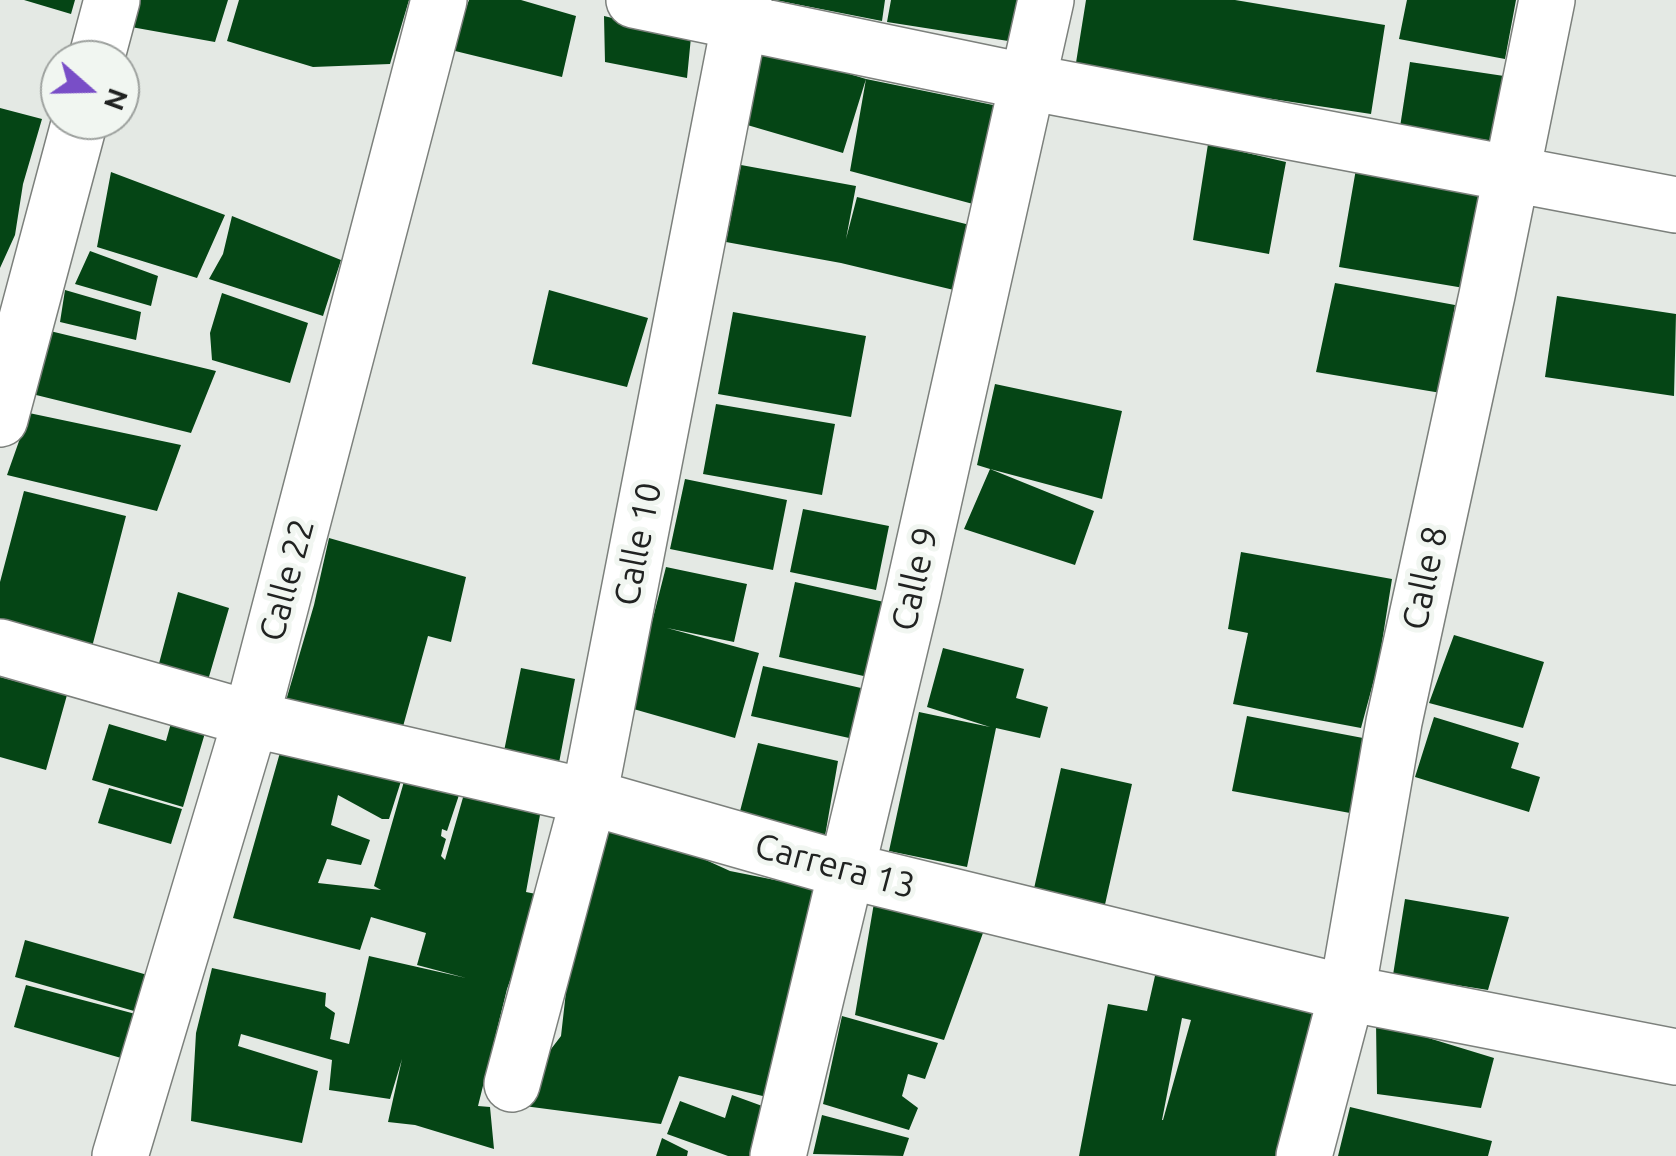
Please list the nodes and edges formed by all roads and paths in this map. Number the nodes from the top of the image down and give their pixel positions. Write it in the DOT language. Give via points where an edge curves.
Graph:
graph roads {
  1 [pos="112,0"];
  2 [pos="440,0"];
  3 [pos="634,0"];
  4 [pos="1046,0"];
  5 [pos="1547,0"];
  6 [pos="742,11"];
  7 [pos="101,40"];
  8 [pos="1028,82"];
  9 [pos="75,140"];
  10 [pos="1513,174"];
  11 [pos="1676,205"];
  12 [pos="0,420"];
  13 [pos="0,648"];
  14 [pos="250,719"];
  15 [pos="589,797"];
  16 [pos="845,870"];
  17 [pos="1346,993"];
  18 [pos="1676,1057"];
  19 [pos="512,1084"];
  20 [pos="120,1156"];
  21 [pos="778,1156"];
  22 [pos="1304,1156"];
  1 -- 7 [label="street"];
  2 -- 14 [label="street, Calle 22"];
  3 -- 6 [label="street"];
  4 -- 8 [label="street, Calle 9"];
  5 -- 10 [label="street, Calle 8"];
  6 -- 8 [label="street"];
  6 -- 15 [label="street, Calle 10"];
  8 -- 10 [label="street"];
  8 -- 16 [label="street, Calle 9"];
  9 -- 12 [label="street"];
  10 -- 11 [label="street"];
  10 -- 17 [label="street, Calle 8" via="1394,722"];
  13 -- 14 [label="street, Carrera 13"];
  14 -- 15 [label="street, Carrera 13"];
  14 -- 20 [label="street, Calle 22"];
  15 -- 16 [label="street, Carrera 13"];
  15 -- 19 [label="street, Calle 10"];
  16 -- 17 [label="street, Carrera 13"];
  16 -- 21 [label="street, Calle 9"];
  17 -- 18 [label="street, Carrera 13"];
  17 -- 22 [label="street, Calle 8"];
}
